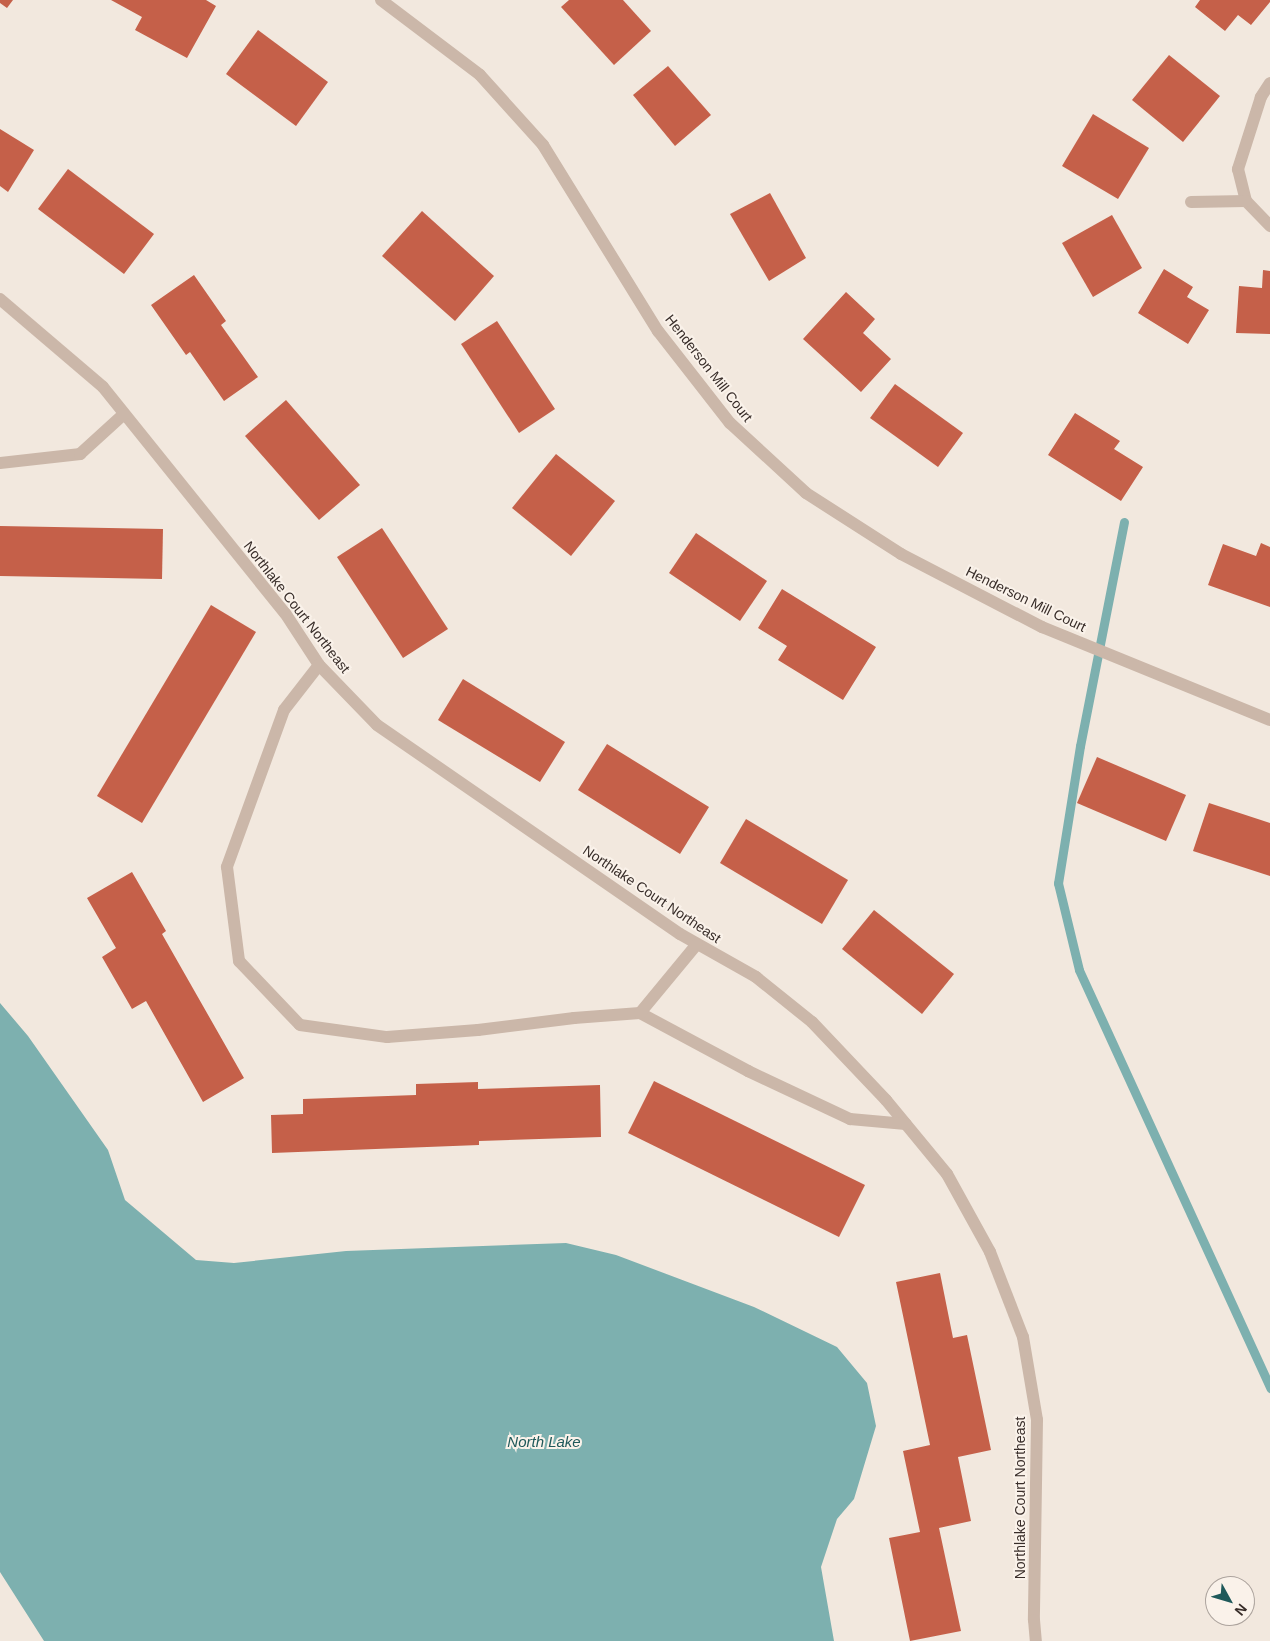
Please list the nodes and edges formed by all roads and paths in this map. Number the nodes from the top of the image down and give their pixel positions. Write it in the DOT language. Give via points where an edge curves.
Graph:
graph roads {
  1 [pos="381,0"];
  2 [pos="1270,83"];
  3 [pos="1246,201"];
  4 [pos="1191,202"];
  5 [pos="1270,226"];
  6 [pos="0,299"];
  7 [pos="124,414"];
  8 [pos="0,463"];
  9 [pos="319,665"];
  10 [pos="1270,720"];
  11 [pos="697,944"];
  12 [pos="640,1013"];
  13 [pos="906,1124"];
  14 [pos="1036,1641"];
  1 -- 10 [label="street, Henderson Mill Court" via="480,75 543,145 658,330 730,423 806,493 901,554 1042,627"];
  2 -- 3 [label="street" via="1261,98 1238,170"];
  3 -- 4 [label="street"];
  3 -- 5 [label="street"];
  6 -- 7 [label="street, Northlake Court Northeast" via="103,387"];
  7 -- 8 [label="street" via="80,454"];
  7 -- 9 [label="street, Northlake Court Northeast" via="284,612"];
  9 -- 11 [label="street, Northlake Court Northeast" via="377,725"];
  9 -- 12 [label="street" via="284,710 227,867 239,960 300,1025 387,1037"];
  11 -- 12 [label="street"];
  11 -- 13 [label="street, Northlake Court Northeast" via="756,977 812,1022"];
  12 -- 13 [label="street" via="748,1071 850,1119"];
  13 -- 14 [label="street, Northlake Court Northeast" via="947,1174 981,1234 1023,1337 1037,1420"];
}
